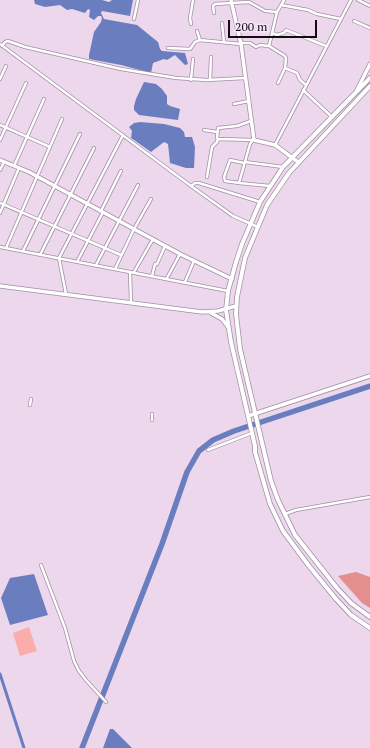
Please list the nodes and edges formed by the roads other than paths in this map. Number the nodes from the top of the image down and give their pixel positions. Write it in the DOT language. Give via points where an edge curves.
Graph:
graph roads {
  1 [pos="138,0"];
  2 [pos="193,0"];
  3 [pos="284,0"];
  4 [pos="350,0"];
  5 [pos="358,0"];
  6 [pos="232,1"];
  7 [pos="281,5"];
  8 [pos="370,6"];
  9 [pos="278,12"];
  10 [pos="214,13"];
  11 [pos="134,19"];
  12 [pos="341,19"];
  13 [pos="354,21"];
  14 [pos="222,23"];
  15 [pos="191,24"];
  16 [pos="370,28"];
  17 [pos="197,31"];
  18 [pos="272,33"];
  19 [pos="200,40"];
  20 [pos="224,42"];
  21 [pos="241,44"];
  22 [pos="1,45"];
  23 [pos="269,46"];
  24 [pos="326,46"];
  25 [pos="168,48"];
  26 [pos="211,57"];
  27 [pos="193,59"];
  28 [pos="370,64"];
  29 [pos="6,66"];
  30 [pos="285,68"];
  31 [pos="245,78"];
  32 [pos="370,78"];
  33 [pos="0,79"];
  34 [pos="191,80"];
  35 [pos="210,80"];
  36 [pos="26,83"];
  37 [pos="278,83"];
  38 [pos="306,85"];
  39 [pos="370,86"];
  40 [pos="303,90"];
  41 [pos="356,92"];
  42 [pos="44,99"];
  43 [pos="249,101"];
  44 [pos="234,104"];
  45 [pos="332,117"];
  46 [pos="62,119"];
  47 [pos="251,121"];
  48 [pos="0,125"];
  49 [pos="6,128"];
  50 [pos="204,130"];
  51 [pos="217,132"];
  52 [pos="80,134"];
  53 [pos="123,135"];
  54 [pos="27,137"];
  55 [pos="218,139"];
  56 [pos="0,140"];
  57 [pos="254,140"];
  58 [pos="275,145"];
  59 [pos="50,147"];
  60 [pos="94,148"];
  61 [pos="292,158"];
  62 [pos="2,161"];
  63 [pos="298,162"];
  64 [pos="244,163"];
  65 [pos="14,166"];
  66 [pos="283,167"];
  67 [pos="19,168"];
  68 [pos="0,170"];
  69 [pos="121,171"];
  70 [pos="37,176"];
  71 [pos="207,177"];
  72 [pos="239,183"];
  73 [pos="138,185"];
  74 [pos="54,186"];
  75 [pos="191,186"];
  76 [pos="270,186"];
  77 [pos="71,195"];
  78 [pos="151,199"];
  79 [pos="260,202"];
  80 [pos="0,203"];
  81 [pos="86,203"];
  82 [pos="4,205"];
  83 [pos="22,211"];
  84 [pos="102,212"];
  85 [pos="0,213"];
  86 [pos="38,220"];
  87 [pos="120,221"];
  88 [pos="250,224"];
  89 [pos="54,227"];
  90 [pos="258,227"];
  91 [pos="134,229"];
  92 [pos="70,234"];
  93 [pos="153,239"];
  94 [pos="88,240"];
  95 [pos="166,246"];
  96 [pos="0,247"];
  97 [pos="6,248"];
  98 [pos="105,248"];
  99 [pos="23,252"];
  100 [pos="180,254"];
  101 [pos="40,255"];
  102 [pos="122,256"];
  103 [pos="59,258"];
  104 [pos="194,261"];
  105 [pos="77,262"];
  106 [pos="96,265"];
  107 [pos="115,269"];
  108 [pos="130,272"];
  109 [pos="134,272"];
  110 [pos="152,276"];
  111 [pos="167,278"];
  112 [pos="232,278"];
  113 [pos="185,282"];
  114 [pos="0,286"];
  115 [pos="228,291"];
  116 [pos="66,295"];
  117 [pos="131,303"];
  118 [pos="236,306"];
  119 [pos="226,310"];
  120 [pos="210,313"];
  121 [pos="229,328"];
  122 [pos="370,376"];
  123 [pos="31,399"];
  124 [pos="30,405"];
  125 [pos="152,414"];
  126 [pos="255,414"];
  127 [pos="248,416"];
  128 [pos="152,420"];
  129 [pos="251,432"];
  130 [pos="208,450"];
  131 [pos="370,497"];
  132 [pos="284,515"];
  133 [pos="41,565"];
  134 [pos="357,608"];
  135 [pos="363,612"];
  136 [pos="351,615"];
  137 [pos="370,617"];
  138 [pos="357,620"];
  139 [pos="370,628"];
  140 [pos="106,702"];
  1 -- 11 [label="street"];
  2 -- 15 [label="street"];
  3 -- 7 [label="street"];
  4 -- 12 [label="street"];
  5 -- 8 [label="street"];
  6 -- 9 [label="street" via="249,2 265,11"];
  6 -- 10 [label="street" via="215,4"];
  6 -- 21 [label="street"];
  7 -- 9 [label="street"];
  7 -- 12 [label="street"];
  9 -- 18 [label="street"];
  12 -- 24 [label="street"];
  13 -- 16 [label="street"];
  14 -- 20 [label="street"];
  17 -- 19 [label="street"];
  18 -- 23 [label="street"];
  18 -- 24 [label="street" via="280,34 286,30"];
  19 -- 20 [label="street"];
  19 -- 25 [label="street" via="190,49"];
  20 -- 21 [label="street"];
  21 -- 23 [label="street"];
  21 -- 31 [label="street"];
  22 -- 34 [label="street" via="8,41 140,73"];
  22 -- 53 [label="street"];
  23 -- 30 [label="street" via="285,56"];
  24 -- 38 [label="street"];
  26 -- 35 [label="street"];
  27 -- 34 [label="street"];
  28 -- 41 [label="street"];
  29 -- 33 [label="street"];
  30 -- 37 [label="street"];
  30 -- 38 [label="street" via="297,73"];
  31 -- 35 [label="street"];
  31 -- 43 [label="street"];
  32 -- 41 [label="main road"];
  34 -- 35 [label="street"];
  36 -- 49 [label="street"];
  38 -- 40 [label="street"];
  39 -- 63 [label="main road"];
  40 -- 45 [label="street"];
  40 -- 58 [label="street"];
  41 -- 45 [label="main road"];
  42 -- 54 [label="street"];
  43 -- 44 [label="street"];
  43 -- 47 [label="street"];
  45 -- 61 [label="main road"];
  46 -- 59 [label="street"];
  47 -- 51 [label="street" via="237,126 219,127"];
  47 -- 57 [label="street"];
  48 -- 49 [label="street"];
  49 -- 54 [label="street"];
  49 -- 56 [label="street"];
  50 -- 51 [label="street"];
  51 -- 55 [label="street"];
  52 -- 74 [label="street"];
  53 -- 75 [label="street"];
  53 -- 81 [label="street"];
  54 -- 59 [label="street"];
  54 -- 65 [label="street"];
  55 -- 57 [label="street"];
  55 -- 71 [label="street" via="211,148"];
  57 -- 58 [label="street"];
  57 -- 64 [label="street"];
  58 -- 61 [label="street"];
  59 -- 70 [label="street"];
  60 -- 77 [label="street"];
  61 -- 63 [label="street"];
  61 -- 66 [label="main road"];
  62 -- 65 [label="street"];
  62 -- 68 [label="street"];
  63 -- 90 [label="main road" via="267,205"];
  64 -- 66 [label="street"];
  64 -- 72 [label="street"];
  64 -- 72 [label="street" via="230,160 224,177 225,181"];
  65 -- 67 [label="street"];
  66 -- 76 [label="main road"];
  67 -- 70 [label="street"];
  67 -- 82 [label="street"];
  69 -- 84 [label="street"];
  70 -- 74 [label="street"];
  70 -- 83 [label="street"];
  72 -- 76 [label="street"];
  73 -- 87 [label="street"];
  74 -- 77 [label="street"];
  74 -- 86 [label="street"];
  75 -- 79 [label="street" via="197,183"];
  75 -- 88 [label="street" via="233,216"];
  76 -- 79 [label="main road"];
  77 -- 81 [label="street"];
  77 -- 89 [label="street"];
  78 -- 91 [label="street"];
  79 -- 88 [label="main road"];
  80 -- 82 [label="street"];
  81 -- 84 [label="street"];
  81 -- 92 [label="street"];
  82 -- 83 [label="street"];
  82 -- 85 [label="street"];
  83 -- 86 [label="street"];
  83 -- 97 [label="street"];
  84 -- 87 [label="street"];
  84 -- 94 [label="street"];
  86 -- 89 [label="street"];
  86 -- 99 [label="street"];
  87 -- 91 [label="street"];
  87 -- 98 [label="street"];
  88 -- 90 [label="street"];
  88 -- 112 [label="main road"];
  89 -- 92 [label="street"];
  89 -- 101 [label="street"];
  90 -- 118 [label="main road" via="245,258"];
  91 -- 93 [label="street"];
  91 -- 102 [label="street"];
  92 -- 94 [label="street"];
  92 -- 103 [label="street"];
  93 -- 95 [label="street"];
  93 -- 109 [label="street"];
  94 -- 98 [label="street"];
  94 -- 105 [label="street"];
  95 -- 100 [label="street"];
  95 -- 110 [label="street" via="155,264"];
  96 -- 97 [label="street"];
  97 -- 99 [label="street"];
  98 -- 102 [label="street"];
  98 -- 106 [label="street"];
  99 -- 101 [label="street"];
  100 -- 104 [label="street"];
  100 -- 111 [label="street"];
  101 -- 103 [label="street"];
  102 -- 107 [label="street"];
  103 -- 105 [label="street"];
  103 -- 116 [label="street"];
  104 -- 112 [label="street"];
  104 -- 113 [label="street"];
  105 -- 106 [label="street"];
  106 -- 107 [label="street"];
  107 -- 108 [label="street"];
  108 -- 109 [label="street"];
  108 -- 117 [label="street"];
  109 -- 110 [label="street"];
  110 -- 111 [label="street"];
  111 -- 113 [label="street"];
  112 -- 115 [label="main road"];
  113 -- 115 [label="street"];
  114 -- 116 [label="street"];
  115 -- 119 [label="main road"];
  116 -- 117 [label="street"];
  117 -- 120 [label="street"];
  118 -- 119 [label="street"];
  118 -- 126 [label="main road" via="237,332"];
  119 -- 120 [label="street"];
  119 -- 121 [label="main road"];
  120 -- 121 [label="street" via="222,319"];
  121 -- 127 [label="main road"];
  122 -- 126 [label="street"];
  123 -- 124 [label="street"];
  125 -- 128 [label="street"];
  126 -- 127 [label="street"];
  126 -- 132 [label="main road" via="271,481"];
  127 -- 129 [label="main road"];
  129 -- 130 [label="street"];
  129 -- 136 [label="main road" via="266,492 290,542"];
  131 -- 132 [label="street" via="296,510"];
  132 -- 134 [label="main road" via="295,535 337,588"];
  133 -- 140 [label="street" via="65,628 74,661 79,671"];
  134 -- 135 [label="main road"];
  134 -- 136 [label="main road"];
  135 -- 137 [label="main road"];
  135 -- 138 [label="main road"];
  136 -- 138 [label="main road"];
  138 -- 139 [label="main road"];
}
